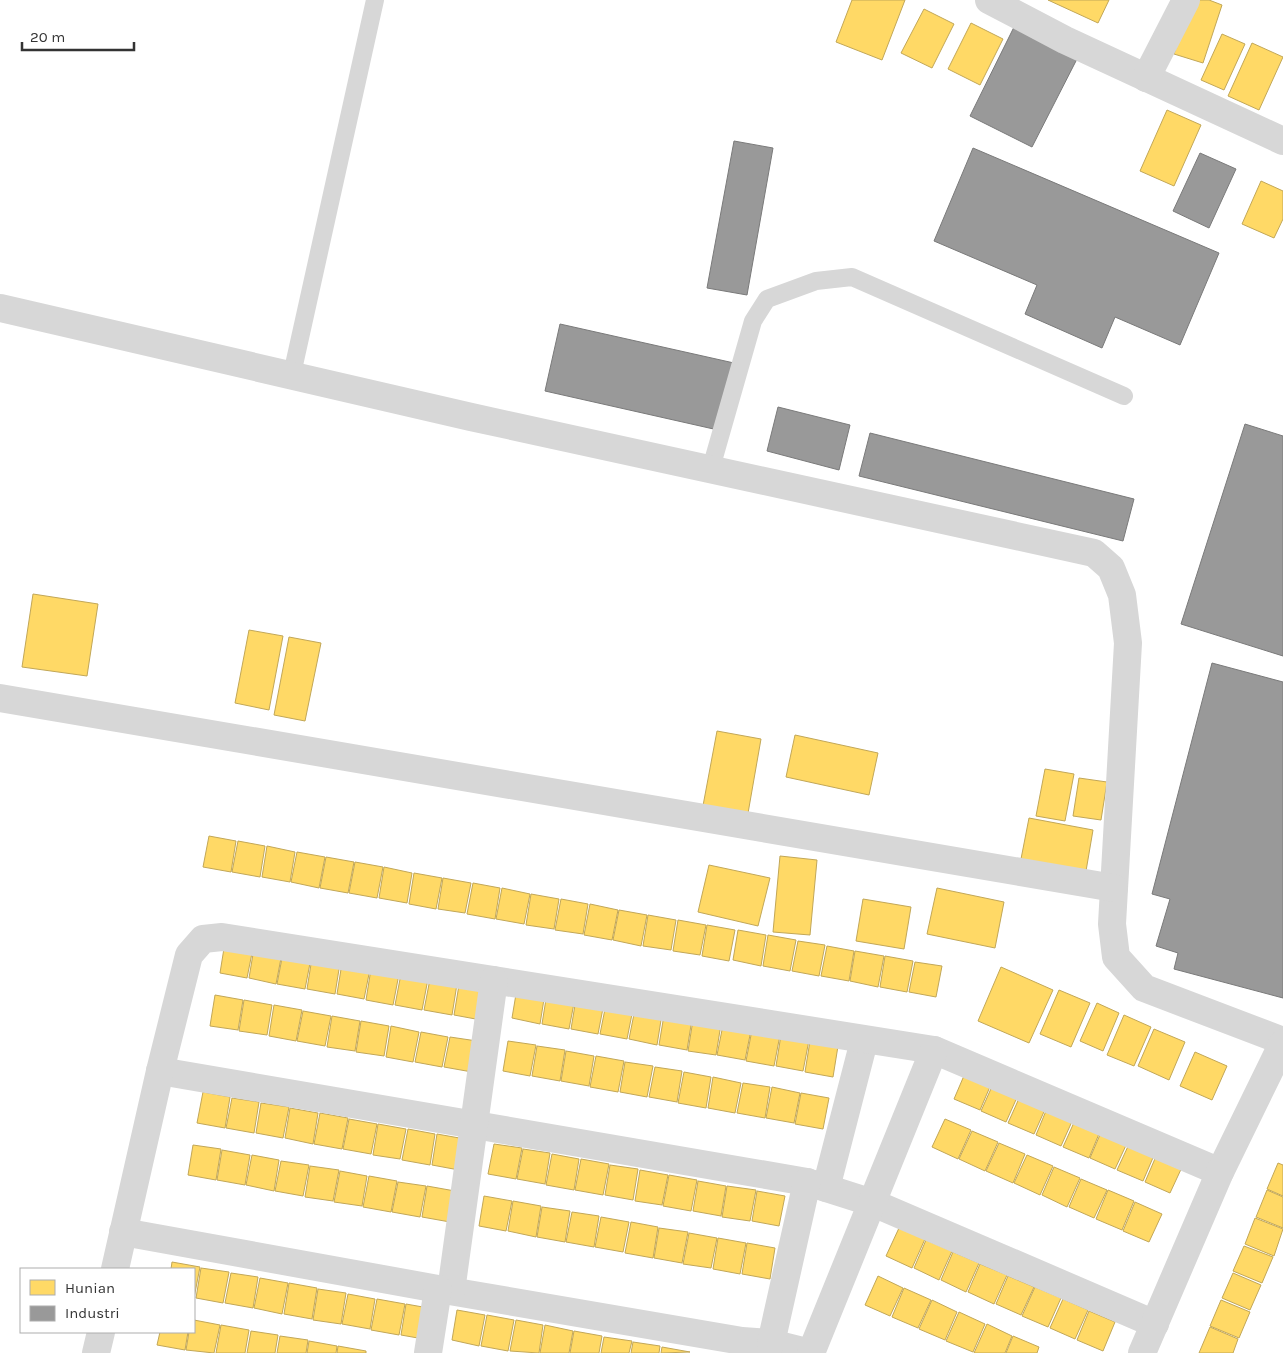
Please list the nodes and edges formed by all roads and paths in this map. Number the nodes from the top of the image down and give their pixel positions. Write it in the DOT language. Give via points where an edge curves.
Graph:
graph roads {
  1 [pos="375,0"];
  2 [pos="1186,0"];
  3 [pos="1004,4"];
  4 [pos="1146,78"];
  5 [pos="1283,141"];
  6 [pos="0,308"];
  7 [pos="292,374"];
  8 [pos="1124,396"];
  9 [pos="711,468"];
  10 [pos="0,698"];
  11 [pos="1114,888"];
  12 [pos="494,980"];
  13 [pos="864,1041"];
  14 [pos="1283,1042"];
  15 [pos="934,1050"];
  16 [pos="160,1071"];
  17 [pos="474,1125"];
  18 [pos="1220,1172"];
  19 [pos="816,1185"];
  20 [pos="873,1203"];
  21 [pos="123,1232"];
  22 [pos="115,1268"];
  23 [pos="444,1290"];
  24 [pos="1155,1324"];
  25 [pos="101,1333"];
  26 [pos="771,1343"];
  27 [pos="740,1347"];
  28 [pos="96,1353"];
  29 [pos="428,1353"];
  30 [pos="811,1353"];
  31 [pos="1142,1353"];
  1 -- 7 [label="lane"];
  2 -- 4 [label="street"];
  3 -- 4 [label="street"];
  4 -- 5 [label="street"];
  6 -- 7 [label="street"];
  7 -- 9 [label="street" via="471,417"];
  8 -- 9 [label="lane" via="852,278 816,281 767,298 753,321"];
  9 -- 11 [label="street" via="1094,553 1111,568 1122,594 1128,643"];
  10 -- 11 [label="street"];
  11 -- 14 [label="street" via="1112,924 1116,957 1144,988"];
  12 -- 13 [label="street"];
  12 -- 16 [label="street" via="222,937 203,939 189,955"];
  12 -- 17 [label="street"];
  13 -- 15 [label="street"];
  13 -- 19 [label="street"];
  14 -- 18 [label="street"];
  15 -- 18 [label="street"];
  15 -- 20 [label="street"];
  16 -- 17 [label="street"];
  16 -- 21 [label="street"];
  17 -- 19 [label="street"];
  17 -- 23 [label="street"];
  18 -- 24 [label="street"];
  19 -- 20 [label="street"];
  19 -- 26 [label="street"];
  20 -- 24 [label="street"];
  20 -- 30 [label="street"];
  21 -- 22 [label="street"];
  21 -- 23 [label="street"];
  23 -- 27 [label="street"];
  23 -- 29 [label="street"];
  24 -- 31 [label="street"];
  25 -- 28 [label="street"];
  26 -- 27 [label="street"];
  26 -- 30 [label="street"];
}
